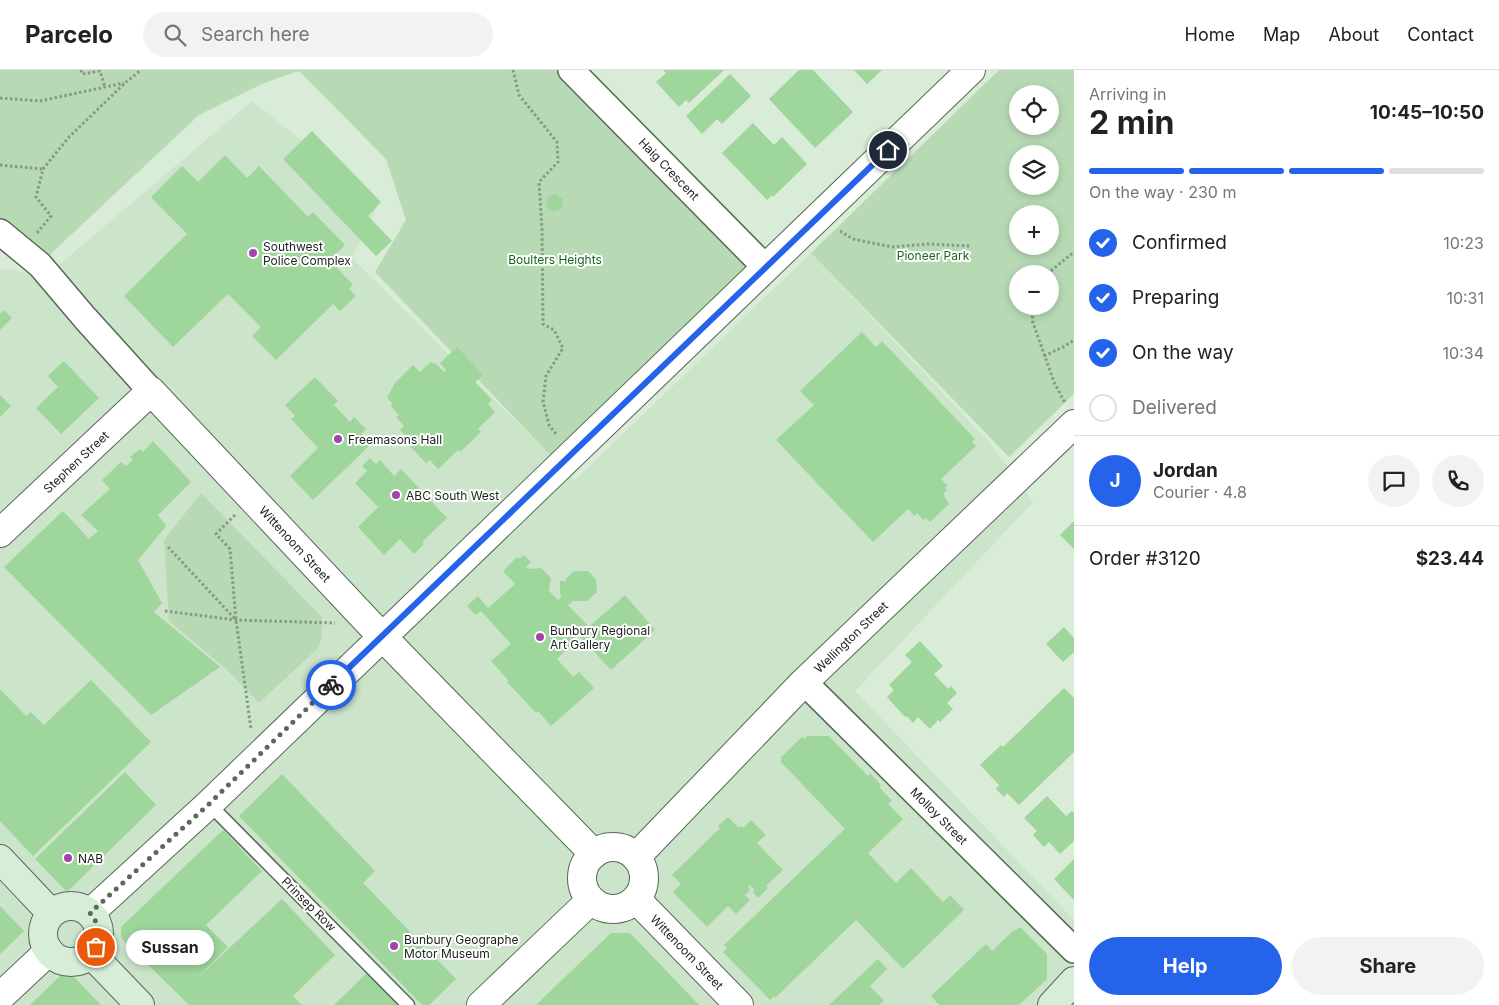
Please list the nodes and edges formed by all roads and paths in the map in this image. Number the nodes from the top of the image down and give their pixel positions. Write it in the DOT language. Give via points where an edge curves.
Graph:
graph roads {
  1 [pos="81,70"];
  2 [pos="141,70"];
  3 [pos="513,70"];
  4 [pos="571,70"];
  5 [pos="971,70"];
  6 [pos="125,83"];
  7 [pos="105,87"];
  8 [pos="0,98"];
  9 [pos="0,165"];
  10 [pos="43,169"];
  11 [pos="819,216"];
  12 [pos="0,232"];
  13 [pos="970,246"];
  14 [pos="22,249"];
  15 [pos="1074,252"];
  16 [pos="1058,265"];
  17 [pos="766,268"];
  18 [pos="1033,315"];
  19 [pos="1074,340"];
  20 [pos="1044,356"];
  21 [pos="151,390"];
  22 [pos="1070,414"];
  23 [pos="574,452"];
  24 [pos="252,498"];
  25 [pos="0,533"];
  26 [pos="168,547"];
  27 [pos="165,611"];
  28 [pos="236,620"];
  29 [pos="377,630"];
  30 [pos="804,682"];
  31 [pos="251,733"];
  32 [pos="209,804"];
  33 [pos="594,854"];
  34 [pos="636,857"];
  35 [pos="0,859"];
  36 [pos="636,899"];
  37 [pos="592,900"];
  38 [pos="51,913"];
  39 [pos="90,913"];
  40 [pos="1074,950"];
  41 [pos="49,951"];
  42 [pos="91,954"];
  43 [pos="1074,981"];
  44 [pos="0,997"];
  45 [pos="140,1005"];
  46 [pos="408,1005"];
  47 [pos="481,1005"];
  48 [pos="738,1005"];
  49 [pos="1052,1005"];
  1 -- 7 [label="path" via="82,74 100,71"];
  2 -- 6 [label="path"];
  3 -- 23 [label="path" via="519,95 557,142 558,162 539,182 543,324 554,330 563,348 546,376 543,402 549,425"];
  4 -- 17 [label="street, Haig Crescent"];
  5 -- 11 [label="street"];
  6 -- 7 [label="path"];
  6 -- 10 [label="path" via="69,137"];
  7 -- 8 [label="path" via="40,101"];
  9 -- 10 [label="path"];
  10 -- 14 [label="path" via="36,197 51,216"];
  11 -- 13 [label="path" via="852,239 892,247 927,244"];
  11 -- 17 [label="street"];
  12 -- 14 [label="street, Wittenoom Street"];
  14 -- 21 [label="street, Wittenoom Street"];
  15 -- 16 [label="path"];
  17 -- 23 [label="street"];
  18 -- 20 [label="path"];
  19 -- 20 [label="path"];
  20 -- 22 [label="path"];
  21 -- 24 [label="street, Wittenoom Street"];
  21 -- 25 [label="street, Stephen Street"];
  22 -- 30 [label="street, Wellington Street"];
  23 -- 29 [label="street"];
  24 -- 28 [label="path" via="216,534 230,548"];
  24 -- 29 [label="street, Wittenoom Street"];
  26 -- 28 [label="path"];
  27 -- 28 [label="path"];
  28 -- 29 [label="path"];
  28 -- 31 [label="path"];
  29 -- 32 [label="street"];
  29 -- 33 [label="street, Wittenoom Street"];
  30 -- 34 [label="street, Wellington Street"];
  30 -- 40 [label="street, Molloy Street"];
  32 -- 39 [label="street"];
  32 -- 46 [label="lane, Prinsep Row"];
  33 -- 34 [label="street" via="610,846 621,847"];
  33 -- 37 [label="street" via="582,873 585,893"];
  34 -- 36 [label="street" via="644,879"];
  35 -- 38 [label="main road"];
  36 -- 37 [label="street" via="619,909 609,909"];
  36 -- 48 [label="street, Wittenoom Street"];
  37 -- 47 [label="street"];
  38 -- 39 [label="main road" via="65,906 83,908"];
  38 -- 41 [label="main road" via="43,933"];
  39 -- 42 [label="main road" via="99,929 99,938"];
  41 -- 42 [label="main road" via="64,961 74,962"];
  41 -- 44 [label="street"];
  42 -- 45 [label="main road"];
  43 -- 49 [label="main road"];
}
